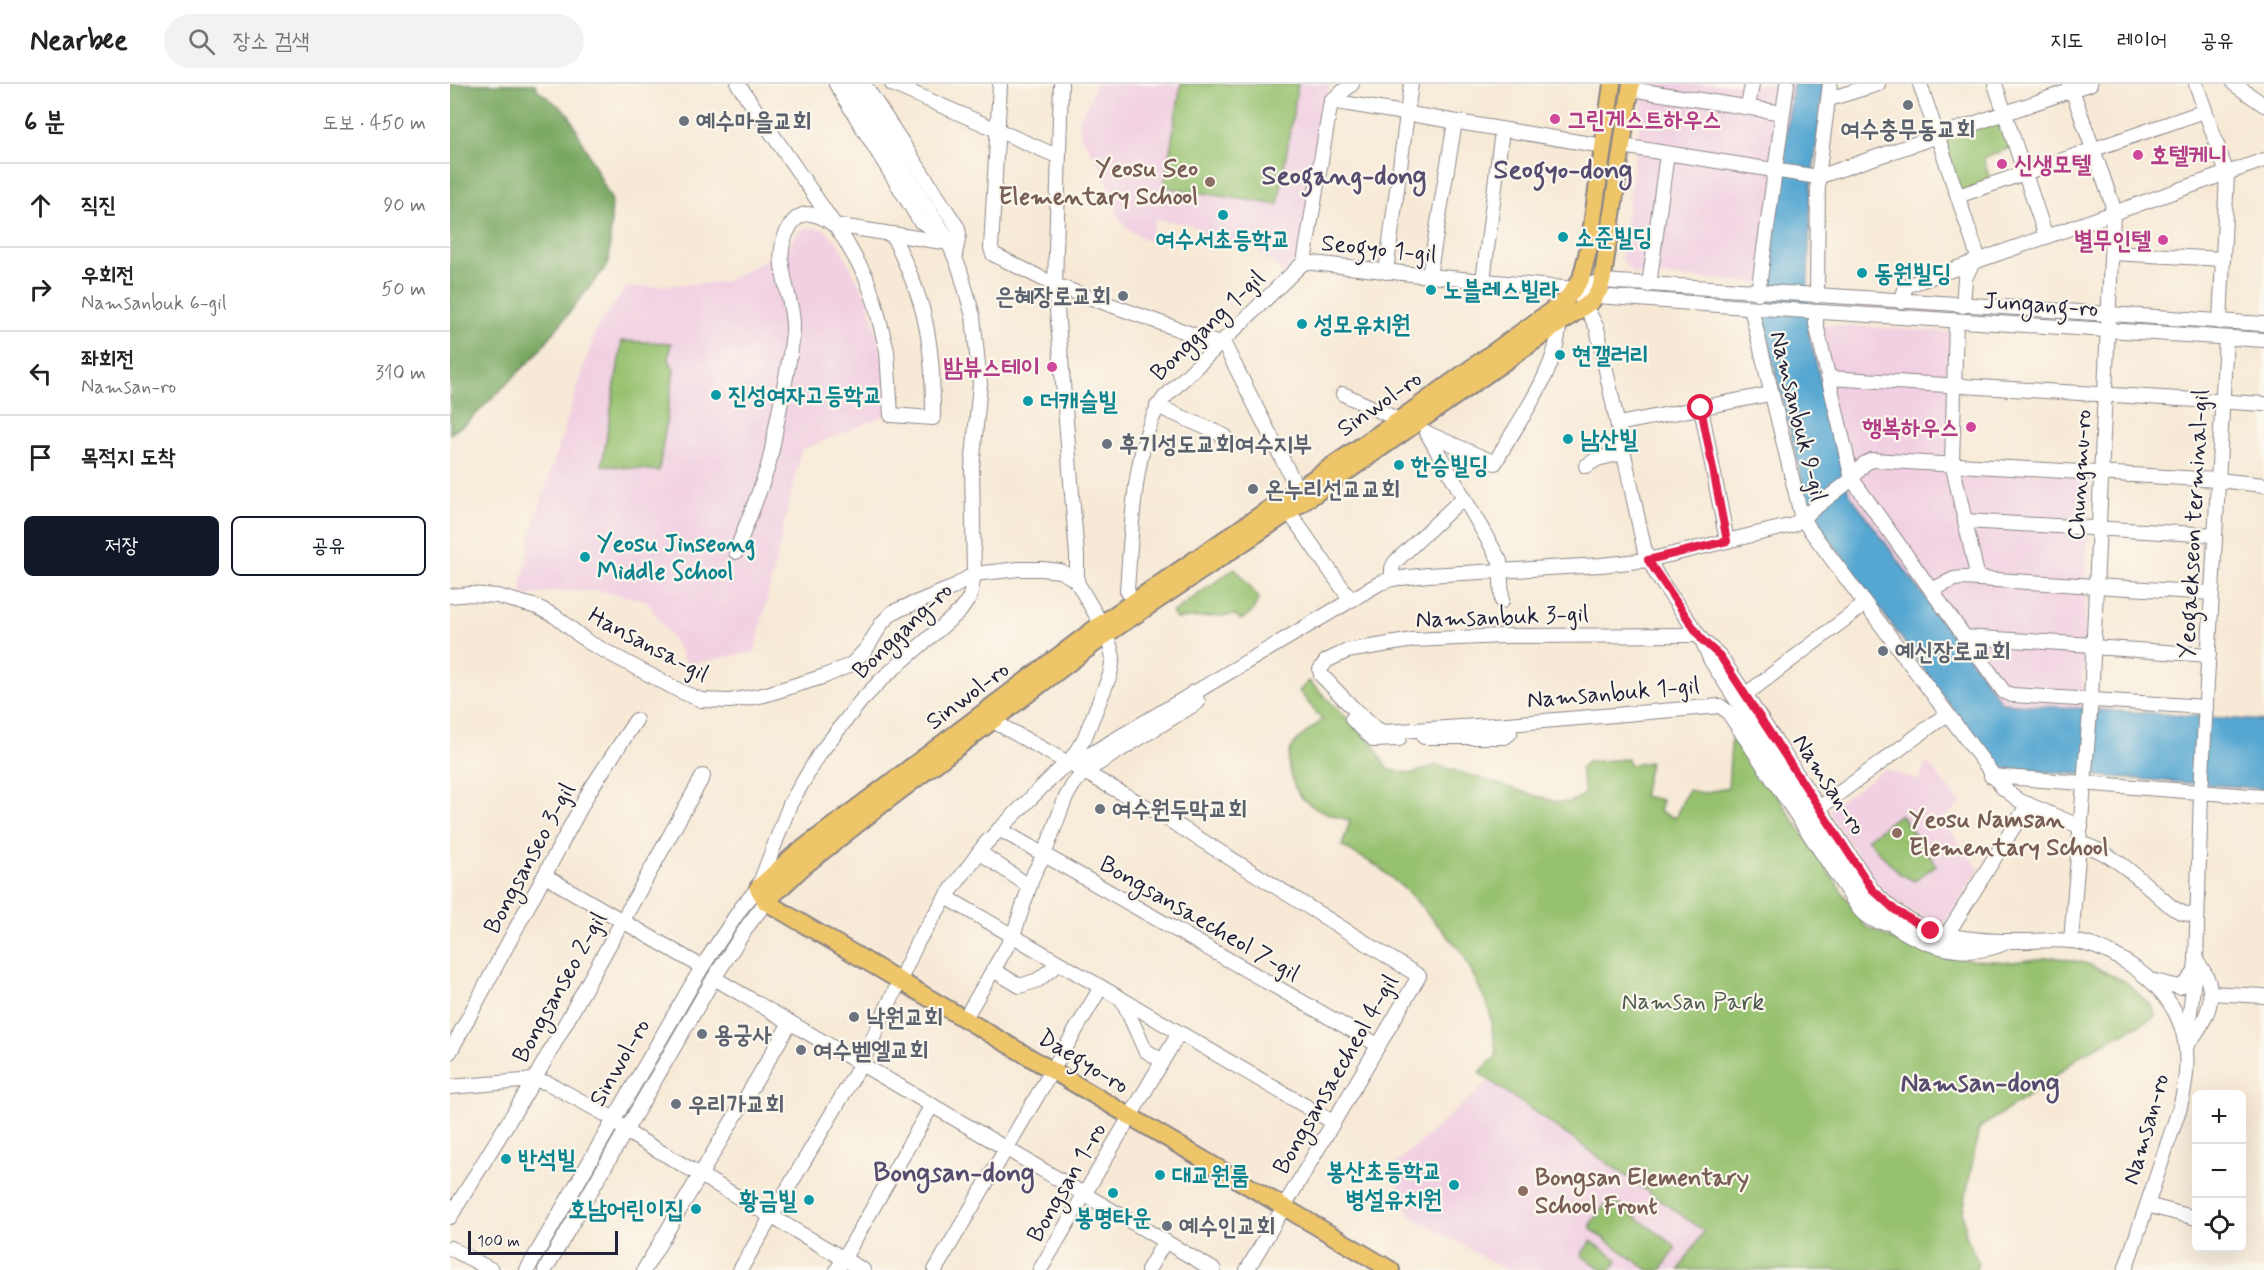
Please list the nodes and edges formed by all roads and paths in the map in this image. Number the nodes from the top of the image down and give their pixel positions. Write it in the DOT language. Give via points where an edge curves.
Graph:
graph roads {
  1 [pos="738,84"];
  2 [pos="836,84"];
  3 [pos="849,84"];
  4 [pos="864,84"];
  5 [pos="892,84"];
  6 [pos="1000,84"];
  7 [pos="1061,84"];
  8 [pos="1352,84"];
  9 [pos="1411,84"];
  10 [pos="1612,84"];
  11 [pos="1752,84"];
  12 [pos="1787,84"];
  13 [pos="1830,84"];
  14 [pos="1878,84"];
  15 [pos="1920,84"];
  16 [pos="1995,84"];
  17 [pos="2090,84"];
  18 [pos="2196,84"];
  19 [pos="2234,84"];
  20 [pos="1631,87"];
  21 [pos="2071,87"];
  22 [pos="1672,90"];
  23 [pos="1829,99"];
  24 [pos="1331,101"];
  25 [pos="2264,105"];
  26 [pos="1748,107"];
  27 [pos="2205,111"];
  28 [pos="1783,113"];
  29 [pos="2005,113"];
  30 [pos="1407,114"];
  31 [pos="1455,122"];
  32 [pos="998,129"];
  33 [pos="1502,129"];
  34 [pos="1938,136"];
  35 [pos="1603,146"];
  36 [pos="1622,146"];
  37 [pos="2093,150"];
  38 [pos="1667,154"];
  39 [pos="1059,157"];
  40 [pos="2263,162"];
  41 [pos="1778,171"];
  42 [pos="2025,173"];
  43 [pos="2227,174"];
  44 [pos="1818,177"];
  45 [pos="1958,196"];
  46 [pos="2113,214"];
  47 [pos="834,225"];
  48 [pos="892,234"];
  49 [pos="2046,237"];
  50 [pos="950,244"];
  51 [pos="2112,253"];
  52 [pos="2223,260"];
  53 [pos="1976,261"];
  54 [pos="1304,262"];
  55 [pos="1386,272"];
  56 [pos="1429,276"];
  57 [pos="1483,281"];
  58 [pos="1055,285"];
  59 [pos="1649,285"];
  60 [pos="1575,289"];
  61 [pos="1758,293"];
  62 [pos="1595,294"];
  63 [pos="1817,296"];
  64 [pos="1901,302"];
  65 [pos="1964,306"];
  66 [pos="1755,308"];
  67 [pos="1816,312"];
  68 [pos="2109,315"];
  69 [pos="1956,321"];
  70 [pos="2220,322"];
  71 [pos="1559,324"];
  72 [pos="2264,324"];
  73 [pos="2108,330"];
  74 [pos="2226,338"];
  75 [pos="2264,340"];
  76 [pos="1221,344"];
  77 [pos="1829,378"];
  78 [pos="1954,387"];
  79 [pos="1343,394"];
  80 [pos="1770,394"];
  81 [pos="2105,395"];
  82 [pos="2223,402"];
  83 [pos="2264,404"];
  84 [pos="1157,406"];
  85 [pos="1701,408"];
  86 [pos="1399,420"];
  87 [pos="1618,424"];
  88 [pos="1424,427"];
  89 [pos="1230,443"];
  90 [pos="1623,453"];
  91 [pos="1952,463"];
  92 [pos="1586,466"];
  93 [pos="2102,472"];
  94 [pos="1852,479"];
  95 [pos="2218,480"];
  96 [pos="2264,484"];
  97 [pos="1297,488"];
  98 [pos="1464,497"];
  99 [pos="1289,512"];
  100 [pos="1806,517"];
  101 [pos="1965,522"];
  102 [pos="2099,529"];
  103 [pos="2215,535"];
  104 [pos="1727,541"];
  105 [pos="736,552"];
  106 [pos="1648,560"];
  107 [pos="1500,572"];
  108 [pos="974,574"];
  109 [pos="1977,579"];
  110 [pos="1386,581"];
  111 [pos="1077,582"];
  112 [pos="2096,586"];
  113 [pos="1931,590"];
  114 [pos="2212,593"];
  115 [pos="450,596"];
  116 [pos="1350,599"];
  117 [pos="1502,601"];
  118 [pos="1134,603"];
  119 [pos="1865,604"];
  120 [pos="1104,629"];
  121 [pos="1700,637"];
  122 [pos="1964,637"];
  123 [pos="2093,646"];
  124 [pos="2209,655"];
  125 [pos="1193,692"];
  126 [pos="1745,695"];
  127 [pos="2091,700"];
  128 [pos="2206,710"];
  129 [pos="1947,714"];
  130 [pos="636,720"];
  131 [pos="993,721"];
  132 [pos="1508,724"];
  133 [pos="1068,764"];
  134 [pos="1083,773"];
  135 [pos="703,776"];
  136 [pos="1991,776"];
  137 [pos="2084,783"];
  138 [pos="2201,792"];
  139 [pos="2264,797"];
  140 [pos="2028,804"];
  141 [pos="1819,808"];
  142 [pos="2081,828"];
  143 [pos="999,829"];
  144 [pos="2079,843"];
  145 [pos="979,852"];
  146 [pos="1044,855"];
  147 [pos="545,876"];
  148 [pos="1029,886"];
  149 [pos="762,895"];
  150 [pos="945,897"];
  151 [pos="2197,916"];
  152 [pos="621,920"];
  153 [pos="1892,922"];
  154 [pos="1014,936"];
  155 [pos="1946,936"];
  156 [pos="2008,941"];
  157 [pos="2071,941"];
  158 [pos="1059,963"];
  159 [pos="702,967"];
  160 [pos="2195,967"];
  161 [pos="993,970"];
  162 [pos="714,978"];
  163 [pos="2150,980"];
  164 [pos="900,982"];
  165 [pos="1101,987"];
  166 [pos="2210,993"];
  167 [pos="2264,996"];
  168 [pos="1122,999"];
  169 [pos="965,1018"];
  170 [pos="790,1023"];
  171 [pos="1179,1033"];
  172 [pos="1378,1045"];
  173 [pos="2186,1047"];
  174 [pos="450,1052"];
  175 [pos="1162,1061"];
  176 [pos="861,1064"];
  177 [pos="1053,1070"];
  178 [pos="534,1080"];
  179 [pos="450,1087"];
  180 [pos="932,1105"];
  181 [pos="1130,1116"];
  182 [pos="614,1119"];
  183 [pos="1333,1122"];
  184 [pos="625,1131"];
  185 [pos="1006,1149"];
  186 [pos="700,1175"];
  187 [pos="1085,1194"];
  188 [pos="2147,1205"];
  189 [pos="1283,1208"];
  190 [pos="450,1217"];
  191 [pos="771,1217"];
  192 [pos="2192,1217"];
  193 [pos="1165,1241"];
  194 [pos="450,1248"];
  195 [pos="840,1264"];
  196 [pos="492,1270"];
  197 [pos="527,1270"];
  198 [pos="545,1270"];
  199 [pos="644,1270"];
  200 [pos="740,1270"];
  201 [pos="863,1270"];
  202 [pos="935,1270"];
  203 [pos="1040,1270"];
  204 [pos="1148,1270"];
  205 [pos="1214,1270"];
  206 [pos="1247,1270"];
  207 [pos="1390,1270"];
  208 [pos="2125,1270"];
  1 -- 47 [label="street"];
  2 -- 50 [label="street" via="920,221"];
  3 -- 50 [label="street"];
  4 -- 50 [label="street" via="958,228 959,235"];
  5 -- 32 [label="street"];
  6 -- 32 [label="street"];
  7 -- 39 [label="street"];
  8 -- 24 [label="street"];
  9 -- 30 [label="street"];
  10 -- 35 [label="main road"];
  11 -- 26 [label="street"];
  12 -- 28 [label="street"];
  13 -- 23 [label="street"];
  14 -- 23 [label="street"];
  15 -- 34 [label="street"];
  16 -- 29 [label="street"];
  17 -- 21 [label="street"];
  18 -- 27 [label="street"];
  19 -- 25 [label="street"];
  20 -- 22 [label="street"];
  20 -- 36 [label="main road"];
  21 -- 29 [label="street"];
  21 -- 37 [label="street, Chungmu-ro"];
  22 -- 26 [label="street"];
  23 -- 44 [label="street"];
  24 -- 30 [label="street"];
  24 -- 54 [label="street, Seogyo 1-gil"];
  26 -- 28 [label="street"];
  27 -- 37 [label="street"];
  27 -- 43 [label="street"];
  28 -- 41 [label="street"];
  29 -- 34 [label="street"];
  29 -- 42 [label="street"];
  30 -- 31 [label="street"];
  30 -- 55 [label="street"];
  31 -- 33 [label="street"];
  31 -- 56 [label="street"];
  32 -- 39 [label="street"];
  32 -- 58 [label="street" via="991,252"];
  33 -- 35 [label="street"];
  33 -- 57 [label="street"];
  34 -- 44 [label="street"];
  34 -- 45 [label="street"];
  35 -- 60 [label="main road" via="1589,247"];
  36 -- 38 [label="street"];
  36 -- 62 [label="main road"];
  37 -- 42 [label="street"];
  37 -- 46 [label="street, Chungmu-ro"];
  38 -- 41 [label="street"];
  38 -- 59 [label="street"];
  39 -- 58 [label="street"];
  40 -- 43 [label="street"];
  41 -- 44 [label="street"];
  41 -- 61 [label="street"];
  42 -- 45 [label="street"];
  42 -- 49 [label="street"];
  43 -- 46 [label="street"];
  43 -- 52 [label="street"];
  44 -- 63 [label="street"];
  45 -- 53 [label="street"];
  46 -- 49 [label="street"];
  46 -- 51 [label="street, Chungmu-ro"];
  47 -- 48 [label="street"];
  47 -- 48 [label="street" via="852,251 876,303 886,351 891,416 933,418 932,362 924,319"];
  47 -- 105 [label="street" via="820,216 804,213 783,240 781,260 792,317 791,349 769,464"];
  48 -- 50 [label="street"];
  49 -- 53 [label="street"];
  50 -- 108 [label="street, Bonggang-ro" via="973,316 980,384 971,484"];
  51 -- 52 [label="street"];
  51 -- 68 [label="street, Chungmu-ro"];
  52 -- 70 [label="street"];
  53 -- 64 [label="street" via="1906,286"];
  53 -- 65 [label="street" via="1965,279"];
  54 -- 55 [label="street, Seogyo 1-gil"];
  54 -- 76 [label="street, Bonggang 1-gil"];
  55 -- 56 [label="street, Seogyo 1-gil"];
  56 -- 57 [label="street, Seogyo 1-gil"];
  57 -- 60 [label="street, Seogyo 1-gil"];
  58 -- 76 [label="street"];
  58 -- 111 [label="street"];
  59 -- 61 [label="street"];
  59 -- 62 [label="street"];
  60 -- 62 [label="street"];
  60 -- 86 [label="main road, Sinwol-ro" via="1553,310"];
  61 -- 63 [label="street"];
  62 -- 66 [label="street"];
  62 -- 71 [label="main road, Sinwol-ro"];
  62 -- 87 [label="street, Namsan-ro" via="1597,328"];
  63 -- 64 [label="street"];
  64 -- 65 [label="street"];
  65 -- 68 [label="street"];
  66 -- 67 [label="street, Jungang-ro"];
  66 -- 80 [label="street, Namsanbuk 9-gil"];
  67 -- 69 [label="street, Jungang-ro"];
  67 -- 77 [label="street"];
  68 -- 70 [label="street"];
  68 -- 73 [label="street, Chungmu-ro"];
  69 -- 73 [label="street, Jungang-ro"];
  69 -- 78 [label="street"];
  70 -- 72 [label="street"];
  71 -- 88 [label="main road, Sinwol-ro"];
  71 -- 88 [label="street" via="1558,342 1548,368 1495,463"];
  73 -- 74 [label="street, Jungang-ro"];
  73 -- 81 [label="street, Chungmu-ro"];
  74 -- 75 [label="street, Jungang-ro"];
  74 -- 82 [label="street, Yeogaekseon terminal-gil"];
  76 -- 84 [label="street, Bonggang 1-gil"];
  76 -- 97 [label="street" via="1229,352"];
  77 -- 78 [label="street"];
  77 -- 94 [label="street"];
  78 -- 81 [label="street"];
  78 -- 91 [label="street"];
  79 -- 86 [label="street"];
  80 -- 85 [label="street"];
  80 -- 100 [label="street, Namsanbuk 9-gil"];
  81 -- 82 [label="street"];
  81 -- 93 [label="street, Chungmu-ro"];
  82 -- 83 [label="street"];
  82 -- 95 [label="street, Yeogaekseon terminal-gil"];
  84 -- 89 [label="street" via="1225,436"];
  84 -- 118 [label="street, Bonggang 1-gil" via="1145,437 1137,485 1126,591"];
  85 -- 87 [label="street"];
  85 -- 104 [label="street"];
  86 -- 97 [label="main road, Sinwol-ro"];
  87 -- 90 [label="street, Namsan-ro"];
  88 -- 98 [label="street"];
  88 -- 99 [label="main road, Sinwol-ro"];
  90 -- 92 [label="street"];
  90 -- 106 [label="street, Namsan-ro"];
  91 -- 93 [label="street"];
  91 -- 94 [label="street" via="1872,460"];
  91 -- 101 [label="street"];
  93 -- 95 [label="street"];
  93 -- 102 [label="street, Chungmu-ro"];
  94 -- 100 [label="street"];
  94 -- 113 [label="street"];
  95 -- 96 [label="street"];
  95 -- 103 [label="street, Yeogaekseon terminal-gil"];
  97 -- 118 [label="main road, Sinwol-ro"];
  98 -- 107 [label="street" via="1500,561"];
  98 -- 110 [label="street" via="1395,562"];
  99 -- 116 [label="street"];
  99 -- 120 [label="main road, Sinwol-ro"];
  100 -- 104 [label="street" via="1793,525"];
  100 -- 119 [label="street, Namsanbuk 9-gil"];
  101 -- 102 [label="street"];
  101 -- 109 [label="street"];
  102 -- 103 [label="street"];
  102 -- 112 [label="street, Chungmu-ro"];
  103 -- 114 [label="street, Yeogaekseon terminal-gil"];
  104 -- 106 [label="street"];
  106 -- 107 [label="street"];
  106 -- 121 [label="street, Namsan-ro"];
  107 -- 110 [label="street"];
  107 -- 117 [label="street"];
  108 -- 111 [label="street" via="1048,569 1065,573"];
  108 -- 115 [label="street, Hansansa-gil" via="952,588 893,612 859,657 845,667 764,695 730,701 702,700 680,691 588,642 537,606 497,596"];
  108 -- 149 [label="street, Bonggang-ro" via="970,597 964,606 883,678 820,753 790,804"];
  109 -- 112 [label="street"];
  109 -- 113 [label="street" via="1957,578"];
  110 -- 116 [label="street"];
  111 -- 120 [label="street"];
  112 -- 114 [label="street"];
  112 -- 123 [label="street, Chungmu-ro"];
  113 -- 122 [label="street"];
  114 -- 124 [label="street, Yeogaekseon terminal-gil"];
  116 -- 125 [label="street"];
  118 -- 120 [label="main road, Sinwol-ro"];
  119 -- 126 [label="street"];
  119 -- 129 [label="street, Namsanbuk 9-gil"];
  120 -- 131 [label="main road, Sinwol-ro"];
  120 -- 133 [label="street" via="1113,653 1110,675 1084,739"];
  120 -- 149 [label="main road, Sinwol-ro" via="793,856"];
  121 -- 126 [label="street, Namsan-ro" via="1720,656"];
  121 -- 132 [label="street, Namsanbuk 3-gil" via="1504,636 1413,640 1340,653 1321,665 1321,674 1316,677 1316,683 1377,741 1415,736 1505,737 1510,734"];
  121 -- 153 [label="street, Namsan-ro" via="1711,661 1863,896"];
  122 -- 123 [label="street"];
  122 -- 127 [label="street" via="2006,694"];
  123 -- 124 [label="street"];
  123 -- 127 [label="street, Chungmu-ro"];
  124 -- 128 [label="street, Yeogaekseon terminal-gil"];
  125 -- 133 [label="street"];
  125 -- 134 [label="street" via="1198,702"];
  126 -- 141 [label="street, Namsan-ro"];
  127 -- 128 [label="street"];
  127 -- 137 [label="street, Chungmu-ro"];
  128 -- 138 [label="street, Yeogaekseon terminal-gil"];
  129 -- 136 [label="street, Namsanbuk 9-gil"];
  129 -- 141 [label="street"];
  130 -- 147 [label="street, Bongsanseo 3-gil" via="590,790"];
  131 -- 133 [label="street, Bongsansaecheol 4-gil"];
  131 -- 149 [label="main road, Sinwol-ro"];
  132 -- 153 [label="street, Namsanbuk 1-gil" via="1722,707 1860,910 1873,921"];
  133 -- 134 [label="street, Bongsansaecheol 4-gil"];
  133 -- 143 [label="street"];
  134 -- 146 [label="street" via="1069,791"];
  134 -- 172 [label="street, Bongsansaecheol 4-gil" via="1161,815 1419,976"];
  135 -- 152 [label="street, Bongsanseo 2-gil"];
  136 -- 137 [label="street"];
  136 -- 140 [label="street, Namsanbuk 9-gil" via="2008,793"];
  137 -- 138 [label="street"];
  137 -- 142 [label="street"];
  138 -- 139 [label="street"];
  138 -- 151 [label="street"];
  140 -- 142 [label="street, Namsanbuk 9-gil"];
  140 -- 155 [label="street"];
  141 -- 155 [label="street, Namsan-ro" via="1878,897 1918,925"];
  142 -- 144 [label="street"];
  143 -- 145 [label="street"];
  143 -- 146 [label="street, Bongsansaecheol 7-gil"];
  144 -- 151 [label="street" via="2109,855 2173,908"];
  144 -- 157 [label="street"];
  145 -- 148 [label="street"];
  145 -- 150 [label="street"];
  146 -- 148 [label="street"];
  146 -- 172 [label="street, Bongsansaecheol 7-gil"];
  147 -- 152 [label="street"];
  147 -- 174 [label="street, Bongsanseo 3-gil"];
  148 -- 154 [label="street"];
  149 -- 159 [label="street, Sinwol-ro" via="741,908"];
  149 -- 162 [label="street, Sinwol-ro" via="749,924"];
  149 -- 164 [label="main road, Daegyo-ro"];
  150 -- 154 [label="street"];
  150 -- 164 [label="street" via="918,941"];
  151 -- 160 [label="street"];
  152 -- 159 [label="street"];
  152 -- 178 [label="street, Bongsanseo 2-gil"];
  153 -- 156 [label="street, Namsan-ro" via="1927,943 1954,950 1980,950"];
  154 -- 158 [label="street"];
  154 -- 161 [label="street"];
  155 -- 156 [label="street, Namsan-ro"];
  156 -- 157 [label="street, Namsan-ro"];
  157 -- 163 [label="street, Namsan-ro" via="2115,956"];
  158 -- 161 [label="street" via="1026,986 1017,986"];
  158 -- 165 [label="street"];
  159 -- 182 [label="street, Sinwol-ro"];
  160 -- 163 [label="street" via="2179,987"];
  160 -- 166 [label="street" via="2207,977"];
  160 -- 173 [label="street"];
  161 -- 169 [label="street"];
  162 -- 170 [label="street"];
  162 -- 184 [label="street, Sinwol-ro"];
  163 -- 173 [label="street, Namsan-ro" via="2172,1005"];
  164 -- 169 [label="main road, Daegyo-ro"];
  164 -- 176 [label="street"];
  165 -- 168 [label="street"];
  165 -- 177 [label="street"];
  166 -- 167 [label="street"];
  166 -- 173 [label="street" via="2206,1019"];
  168 -- 171 [label="street"];
  168 -- 175 [label="street" via="1145,1050"];
  169 -- 177 [label="main road, Daegyo-ro"];
  170 -- 176 [label="street"];
  170 -- 186 [label="street"];
  171 -- 175 [label="street, Bongsan 1-ro"];
  171 -- 183 [label="street"];
  172 -- 183 [label="street, Bongsansaecheol 4-gil"];
  173 -- 188 [label="street, Namsan-ro" via="2180,1107"];
  175 -- 181 [label="street, Bongsan 1-ro"];
  176 -- 180 [label="street"];
  176 -- 191 [label="street"];
  177 -- 181 [label="main road, Daegyo-ro"];
  177 -- 185 [label="street"];
  178 -- 179 [label="street"];
  178 -- 182 [label="street" via="548,1083"];
  178 -- 190 [label="street, Bongsanseo 2-gil"];
  180 -- 185 [label="street"];
  180 -- 195 [label="street"];
  181 -- 187 [label="street, Bongsan 1-ro"];
  181 -- 189 [label="main road, Daegyo-ro"];
  182 -- 184 [label="street"];
  182 -- 197 [label="street, Sinwol-ro"];
  183 -- 189 [label="street, Bongsansaecheol 4-gil"];
  184 -- 186 [label="street"];
  184 -- 198 [label="street, Sinwol-ro"];
  185 -- 187 [label="street"];
  185 -- 202 [label="street"];
  186 -- 191 [label="street"];
  186 -- 199 [label="street"];
  187 -- 193 [label="street"];
  187 -- 203 [label="street, Bongsan 1-ro"];
  188 -- 192 [label="street"];
  188 -- 208 [label="street, Namsan-ro"];
  189 -- 206 [label="street, Bongsansaecheol 4-gil"];
  189 -- 207 [label="main road, Daegyo-ro"];
  191 -- 195 [label="street"];
  191 -- 200 [label="street"];
  193 -- 204 [label="street"];
  193 -- 205 [label="street"];
  194 -- 196 [label="street"];
  195 -- 201 [label="street"];
}
